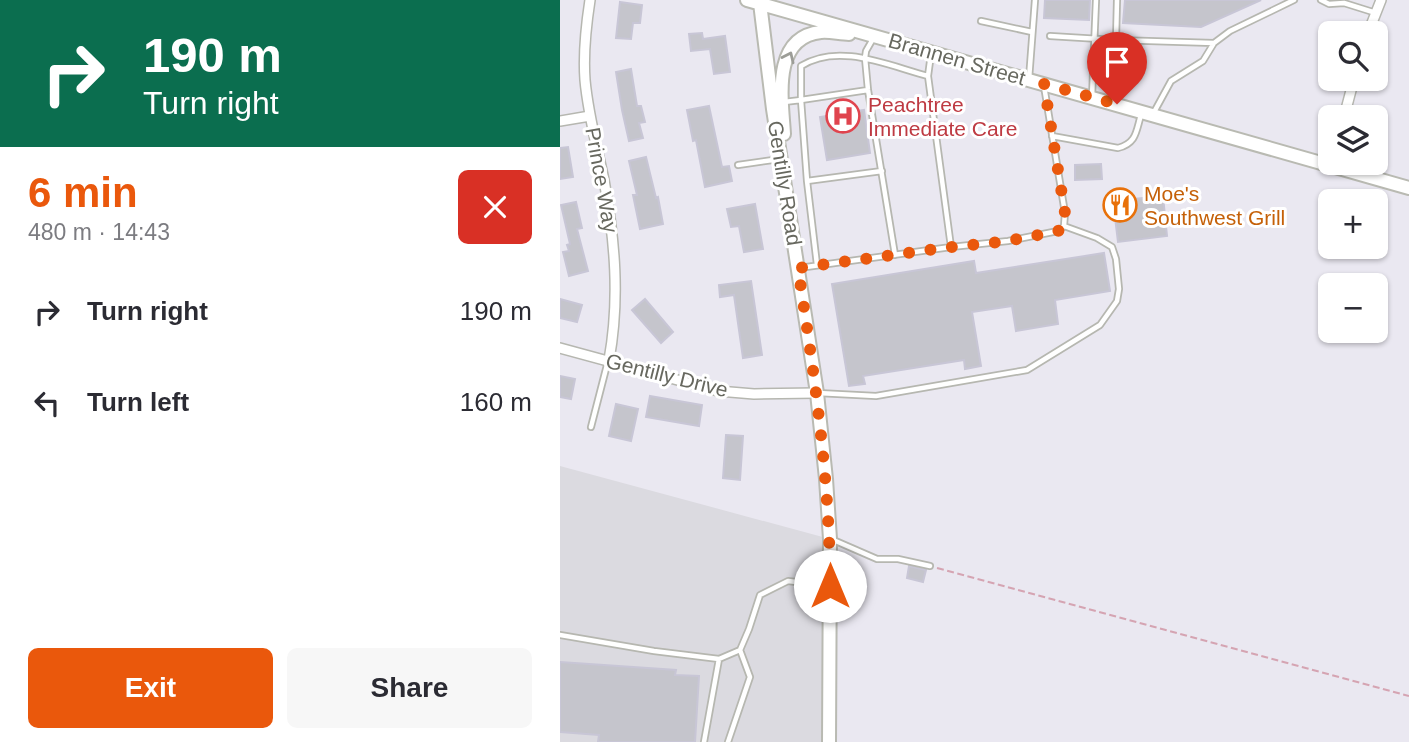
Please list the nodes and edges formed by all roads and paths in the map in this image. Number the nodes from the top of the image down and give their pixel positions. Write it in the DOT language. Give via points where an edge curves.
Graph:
graph roads {
  1 [pos="590,0"];
  2 [pos="1035,0"];
  3 [pos="1096,0"];
  4 [pos="1117,0"];
  5 [pos="1294,0"];
  6 [pos="1321,0"];
  7 [pos="1381,0"];
  8 [pos="756,1"];
  9 [pos="1376,13"];
  10 [pos="1373,21"];
  11 [pos="981,22"];
  12 [pos="1032,32"];
  13 [pos="875,36"];
  14 [pos="1050,36"];
  15 [pos="1095,40"];
  16 [pos="1116,40"];
  17 [pos="1214,43"];
  18 [pos="932,52"];
  19 [pos="865,58"];
  20 [pos="928,76"];
  21 [pos="1029,80"];
  22 [pos="1044,84"];
  23 [pos="868,90"];
  24 [pos="1093,97"];
  25 [pos="801,100"];
  26 [pos="783,102"];
  27 [pos="1147,113"];
  28 [pos="590,116"];
  29 [pos="560,121"];
  30 [pos="1052,136"];
  31 [pos="781,159"];
  32 [pos="1318,160"];
  33 [pos="738,165"];
  34 [pos="882,171"];
  35 [pos="1367,175"];
  36 [pos="807,181"];
  37 [pos="1409,188"];
  38 [pos="787,197"];
  39 [pos="1064,226"];
  40 [pos="951,247"];
  41 [pos="895,255"];
  42 [pos="817,265"];
  43 [pos="798,268"];
  44 [pos="560,348"];
  45 [pos="609,360"];
  46 [pos="817,393"];
  47 [pos="592,427"];
  48 [pos="830,539"];
  49 [pos="930,566"];
  50 [pos="830,586"];
  51 [pos="560,635"];
  52 [pos="740,650"];
  53 [pos="719,659"];
  54 [pos="1409,696"];
  55 [pos="704,742"];
  56 [pos="728,742"];
  57 [pos="829,742"];
  1 -- 28 [label="street, Prince Way" via="585,79"];
  2 -- 12 [label="lane"];
  3 -- 15 [label="lane"];
  4 -- 16 [label="lane"];
  5 -- 17 [label="lane"];
  6 -- 9 [label="lane"];
  7 -- 9 [label="street"];
  8 -- 13 [label="street, Brannen Street"];
  8 -- 31 [label="street, Gentilly Road"];
  9 -- 10 [label="street"];
  11 -- 12 [label="lane"];
  12 -- 21 [label="lane"];
  13 -- 18 [label="street, Brannen Street"];
  13 -- 19 [label="lane"];
  26 -- 13 [label="street, one-way" via="784,66 800,40 821,32"];
  14 -- 15 [label="lane"];
  15 -- 16 [label="lane"];
  15 -- 24 [label="lane"];
  16 -- 17 [label="lane"];
  17 -- 27 [label="lane" via="1203,61 1171,81"];
  18 -- 20 [label="lane"];
  18 -- 21 [label="street, Brannen Street"];
  19 -- 20 [label="lane"];
  19 -- 23 [label="lane"];
  19 -- 25 [label="lane" via="842,56 801,66"];
  20 -- 40 [label="lane"];
  21 -- 22 [label="street, Brannen Street"];
  22 -- 24 [label="street, Brannen Street"];
  22 -- 30 [label="lane"];
  23 -- 25 [label="lane"];
  23 -- 34 [label="lane"];
  24 -- 27 [label="street, Brannen Street"];
  25 -- 26 [label="lane"];
  25 -- 36 [label="lane"];
  26 -- 38 [label="street"];
  27 -- 30 [label="lane" via="1134,140 1118,148"];
  27 -- 32 [label="street, Brannen Street"];
  28 -- 29 [label="street"];
  28 -- 45 [label="street, Prince Way" via="614,253 616,298"];
  30 -- 39 [label="lane"];
  31 -- 33 [label="lane"];
  31 -- 38 [label="street, Gentilly Road"];
  34 -- 36 [label="lane"];
  34 -- 41 [label="lane"];
  35 -- 37 [label="street, Brannen Street"];
  36 -- 42 [label="lane"];
  38 -- 43 [label="street, Gentilly Road"];
  39 -- 40 [label="lane" via="1008,241"];
  39 -- 46 [label="lane" via="1112,247 1119,289 1117,301 1100,325 1027,370 876,396"];
  40 -- 41 [label="lane"];
  41 -- 42 [label="lane"];
  42 -- 43 [label="lane"];
  43 -- 46 [label="street, Gentilly Road"];
  44 -- 45 [label="street, Gentilly Drive"];
  45 -- 46 [label="street, Gentilly Drive" via="718,391"];
  45 -- 47 [label="lane"];
  46 -- 48 [label="street, Gentilly Road"];
  48 -- 49 [label="lane" via="877,559"];
  48 -- 50 [label="street, Gentilly Road"];
  49 -- 54 [label="path"];
  50 -- 52 [label="lane" via="788,581 760,595"];
  50 -- 57 [label="street, Gentilly Road"];
  51 -- 53 [label="lane"];
  52 -- 53 [label="lane"];
  52 -- 56 [label="lane" via="750,677"];
  53 -- 55 [label="lane"];
}
